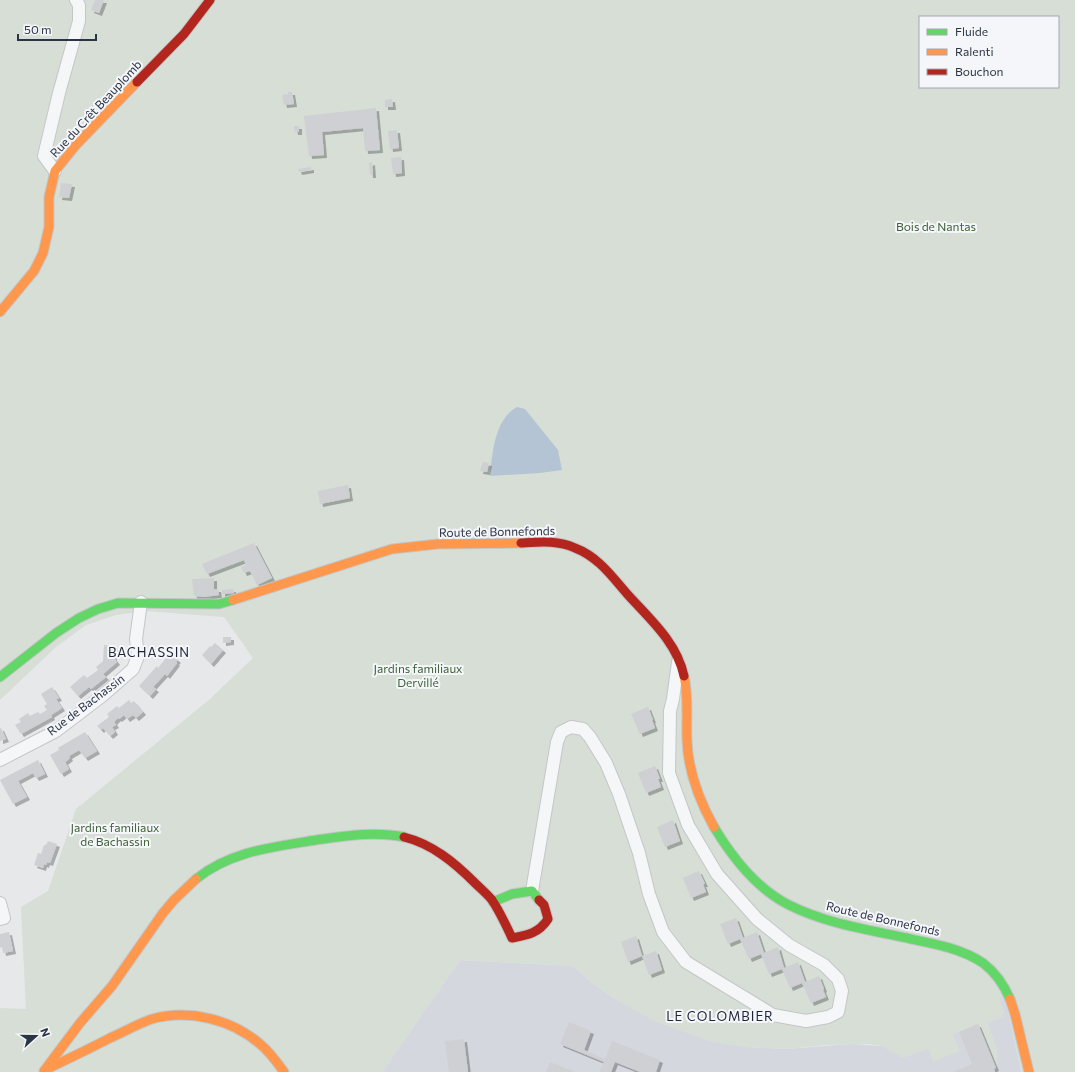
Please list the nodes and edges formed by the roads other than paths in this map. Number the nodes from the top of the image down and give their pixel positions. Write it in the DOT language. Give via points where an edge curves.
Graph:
graph roads {
  1 [pos="76,0"];
  2 [pos="210,0"];
  3 [pos="55,171"];
  4 [pos="0,312"];
  5 [pos="141,602"];
  6 [pos="678,656"];
  7 [pos="0,677"];
  8 [pos="0,760"];
  9 [pos="532,891"];
  10 [pos="493,902"];
  11 [pos="0,903"];
  12 [pos="0,919"];
  13 [pos="42,1071"];
  14 [pos="284,1072"];
  15 [pos="1029,1072"];
  1 -- 3 [label="street" via="79,5 79,21 44,156"];
  2 -- 3 [label="street, Rue du Crêt Beauplomb" via="184,34 76,145"];
  3 -- 4 [label="street, Rue du Crêt Beauplomb" via="49,197 49,227 43,254 34,271"];
  5 -- 6 [label="street, Route de Bonnefonds" via="219,604 392,549 438,544 565,543 590,555 603,566 667,639"];
  5 -- 7 [label="street, Route de Bonnefonds" via="118,603 79,618"];
  5 -- 8 [label="street, Rue de Bachassin" via="136,639 138,656 133,669 56,731"];
  6 -- 9 [label="street" via="670,711 669,773 688,824 717,874 757,919 789,945 824,965 838,979 842,991 838,1012 828,1017 806,1021 773,1015 686,962 663,932 619,794 606,763 583,728 571,727 561,732 557,742"];
  6 -- 15 [label="street, Route de Bonnefonds" via="686,681 687,747 695,787 715,829 744,868 772,894 810,914 833,922 950,947 970,955 986,966 1000,980 1010,1000"];
  9 -- 10 [label="street" via="518,892"];
  9 -- 10 [label="street" via="544,905 548,919 542,929 529,935 512,938"];
  10 -- 13 [label="street" via="449,858 413,840 394,835 335,837 263,847 234,856 200,875 171,904 111,987"];
  11 -- 12 [label="street" via="4,918"];
  13 -- 14 [label="street" via="137,1025 157,1018 195,1015 234,1026 253,1037 269,1052"];
}
